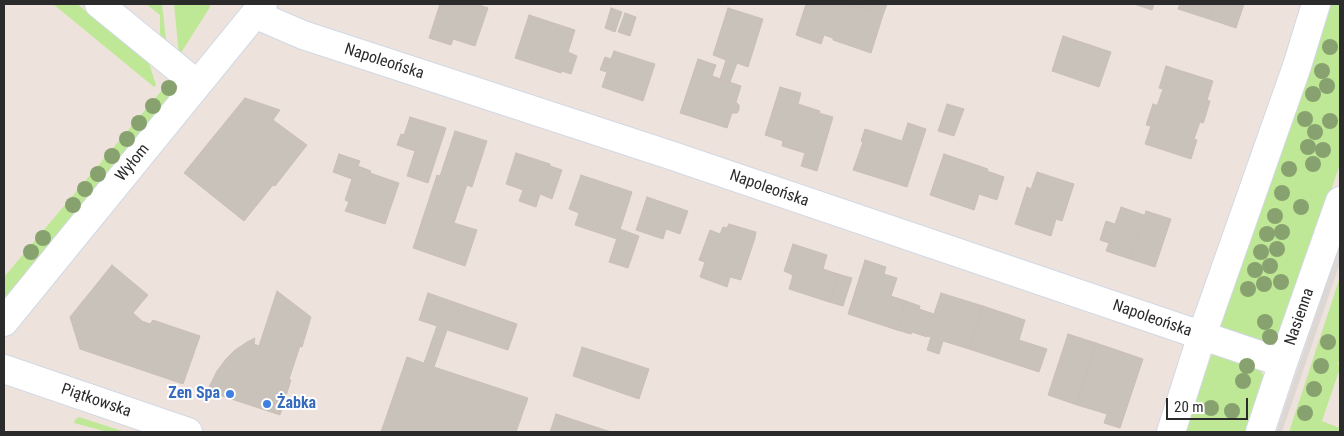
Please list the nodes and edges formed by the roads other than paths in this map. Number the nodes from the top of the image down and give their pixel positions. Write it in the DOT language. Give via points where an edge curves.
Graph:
graph roads {
  1 [pos="99,4"];
  2 [pos="1316,4"];
  3 [pos="259,8"];
  4 [pos="196,84"];
  5 [pos="1340,203"];
  6 [pos="4,322"];
  7 [pos="1202,335"];
  8 [pos="1283,363"];
  9 [pos="4,369"];
  10 [pos="188,432"];
  11 [pos="1171,432"];
  12 [pos="1260,432"];
  1 -- 4 [label="street"];
  2 -- 7 [label="street"];
  3 -- 4 [label="street, Wyłom"];
  3 -- 7 [label="street, Napoleońska" via="266,19 303,35"];
  4 -- 6 [label="street, Wyłom"];
  5 -- 8 [label="street, Nasienna"];
  7 -- 8 [label="street, Napoleońska"];
  7 -- 11 [label="street"];
  8 -- 12 [label="street, Nasienna"];
  9 -- 10 [label="street, Piątkowska"];
}
